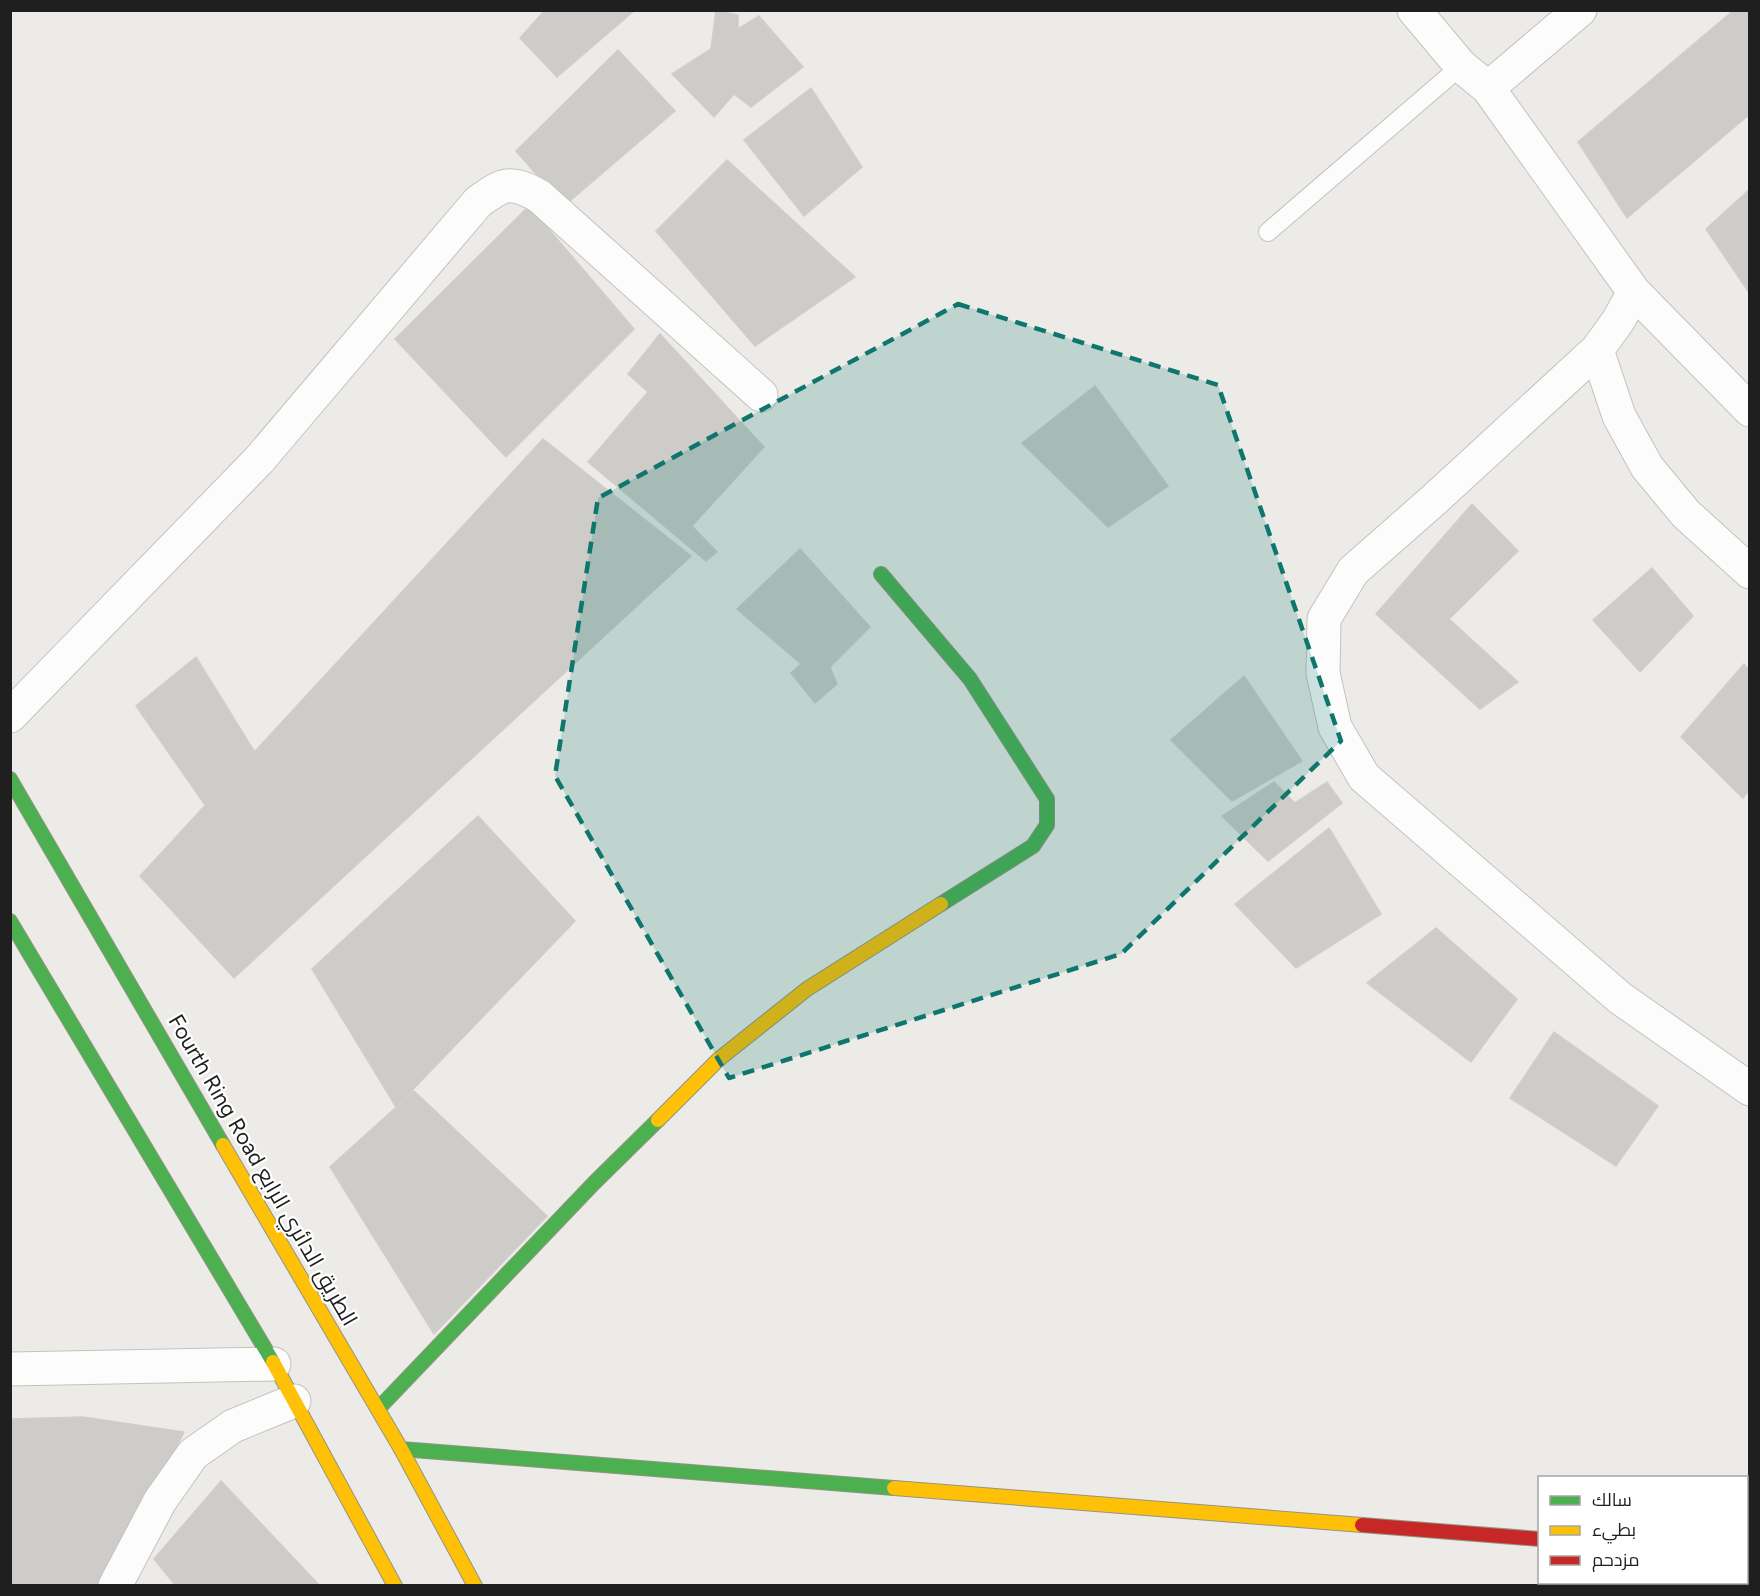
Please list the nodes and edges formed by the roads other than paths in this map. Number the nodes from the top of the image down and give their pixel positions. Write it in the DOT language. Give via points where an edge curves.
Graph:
graph roads {
  1 [pos="1414,10"];
  2 [pos="1580,10"];
  3 [pos="1461,66"];
  4 [pos="1488,88"];
  5 [pos="1268,232"];
  6 [pos="1634,292"];
  7 [pos="1597,350"];
  8 [pos="761,395"];
  9 [pos="1749,410"];
  10 [pos="1749,572"];
  11 [pos="881,574"];
  12 [pos="10,716"];
  13 [pos="10,778"];
  14 [pos="10,921"];
  15 [pos="1749,1089"];
  16 [pos="274,1364"];
  17 [pos="10,1369"];
  18 [pos="294,1401"];
  19 [pos="378,1409"];
  20 [pos="401,1449"];
  21 [pos="1538,1539"];
  22 [pos="115,1586"];
  23 [pos="395,1586"];
  24 [pos="474,1586"];
  1 -- 3 [label="street"];
  2 -- 4 [label="street"];
  3 -- 4 [label="street"];
  3 -- 5 [label="lane"];
  4 -- 6 [label="street"];
  6 -- 7 [label="street"];
  6 -- 9 [label="street"];
  7 -- 10 [label="street" via="1619,416 1647,467 1686,514"];
  7 -- 15 [label="street" via="1353,571 1324,619 1323,673 1335,727 1365,777 1620,998"];
  8 -- 12 [label="street" via="539,196 521,186 500,186 478,202 259,460"];
  11 -- 19 [label="street" via="970,679 1047,799 1047,825 1034,846 807,989 719,1059 594,1183"];
  13 -- 19 [label="street, Fourth Ring Road الطريق الدائري الرابع"];
  14 -- 16 [label="street"];
  16 -- 17 [label="street"];
  16 -- 18 [label="street"];
  18 -- 22 [label="street" via="232,1426 193,1455 160,1501"];
  18 -- 23 [label="street"];
  19 -- 20 [label="street, Fourth Ring Road الطريق الدائري الرابع"];
  20 -- 21 [label="street"];
  20 -- 24 [label="street, Fourth Ring Road الطريق الدائري الرابع"];
}
